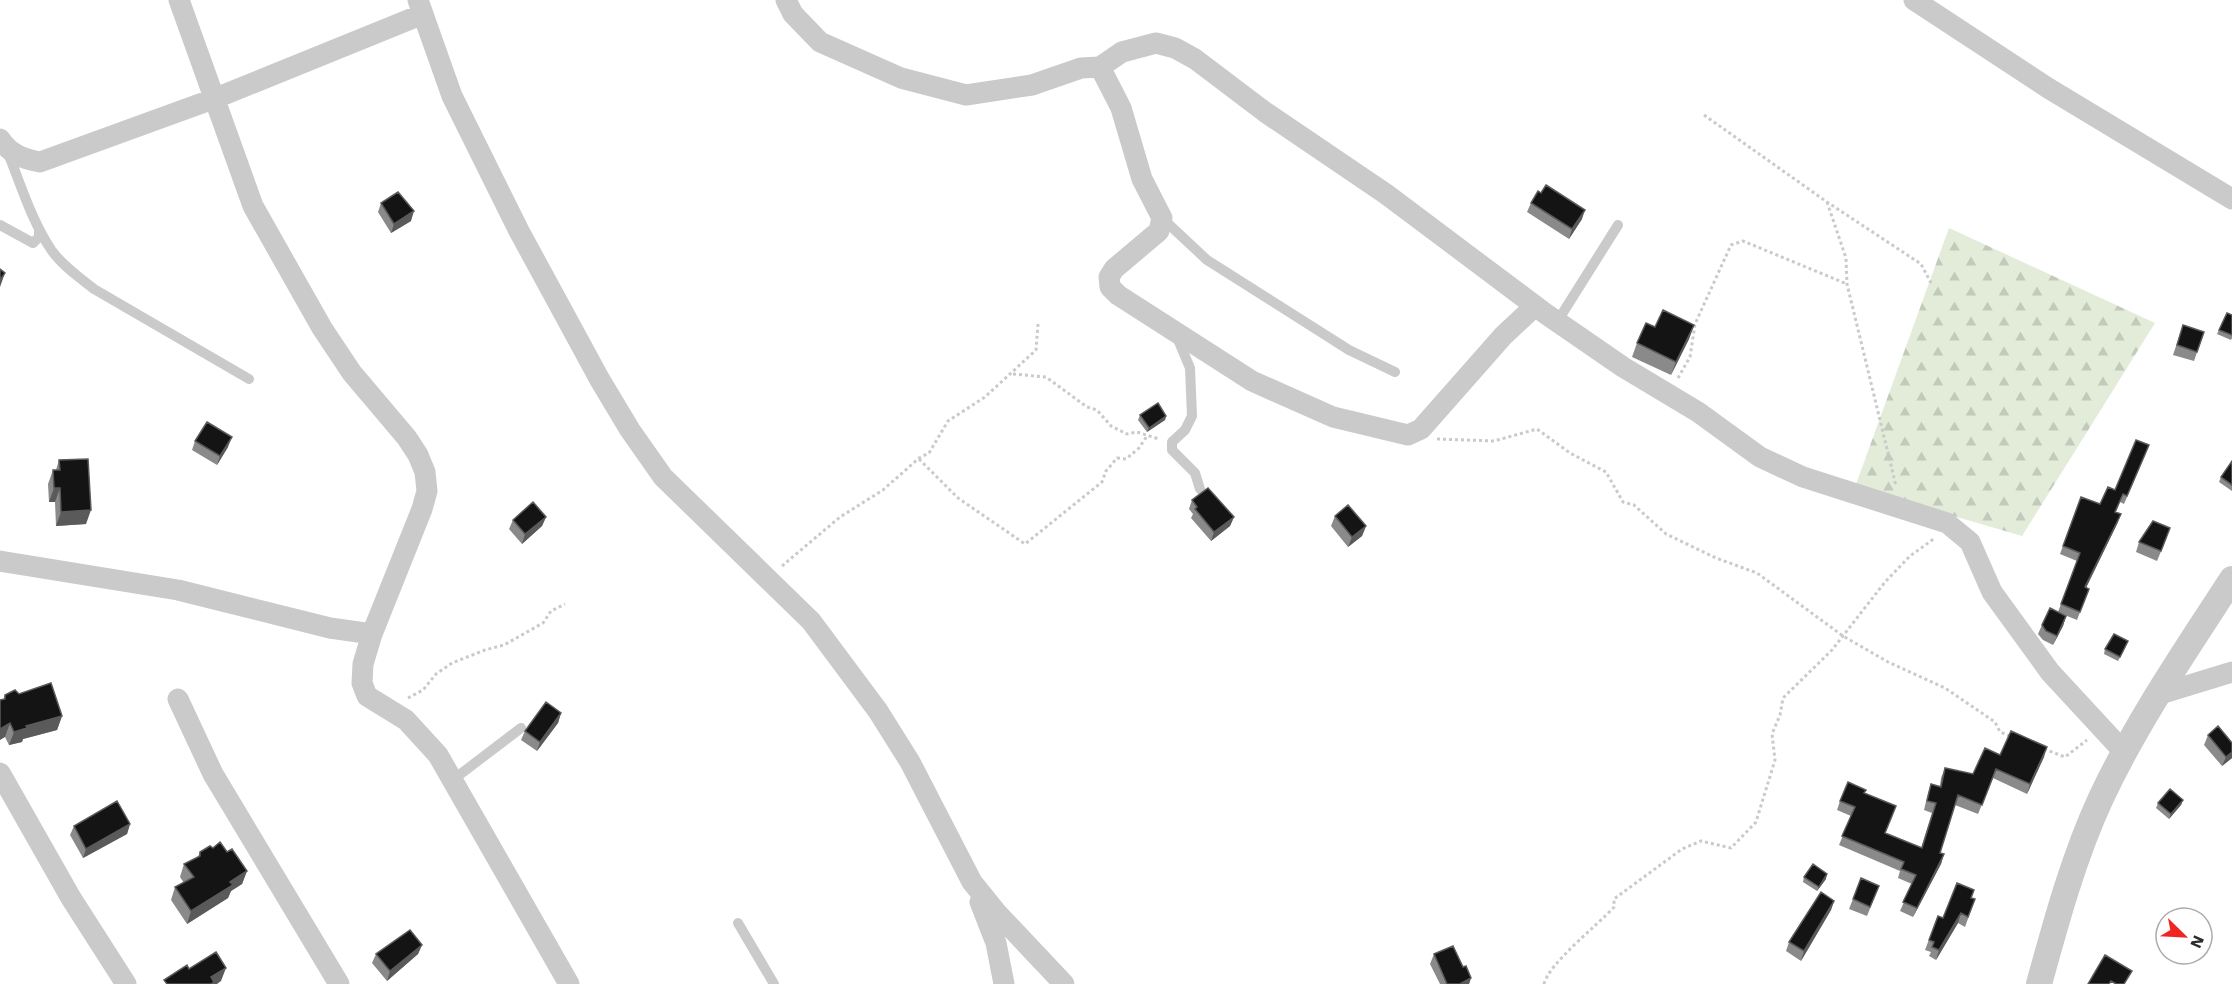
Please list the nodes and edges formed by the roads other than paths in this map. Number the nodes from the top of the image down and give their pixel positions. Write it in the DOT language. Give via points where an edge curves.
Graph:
graph roads {
  1 [pos="179,0"];
  2 [pos="786,0"];
  3 [pos="1914,0"];
  4 [pos="421,7"];
  5 [pos="1100,67"];
  6 [pos="216,98"];
  7 [pos="3,144"];
  8 [pos="2232,199"];
  9 [pos="1162,218"];
  10 [pos="0,225"];
  11 [pos="1618,225"];
  12 [pos="39,229"];
  13 [pos="1535,306"];
  14 [pos="1557,322"];
  15 [pos="1175,334"];
  16 [pos="1395,372"];
  17 [pos="249,379"];
  18 [pos="1200,489"];
  19 [pos="0,561"];
  20 [pos="2232,579"];
  21 [pos="372,634"];
  22 [pos="2232,672"];
  23 [pos="2157,695"];
  24 [pos="178,699"];
  25 [pos="521,728"];
  26 [pos="2124,752"];
  27 [pos="0,773"];
  28 [pos="454,778"];
  29 [pos="972,882"];
  30 [pos="738,923"];
  31 [pos="126,984"];
  32 [pos="339,984"];
  33 [pos="569,984"];
  34 [pos="774,984"];
  35 [pos="1004,984"];
  36 [pos="1064,984"];
  37 [pos="2039,984"];
  1 -- 6 [label="street"];
  2 -- 5 [label="street" via="793,14 820,42 901,78 966,95 1032,85 1081,68"];
  3 -- 8 [label="street" via="2048,88"];
  4 -- 6 [label="street"];
  4 -- 29 [label="street" via="458,106 519,231 612,400 663,477 811,621 878,711 929,797"];
  5 -- 9 [label="street" via="1121,108 1142,179"];
  5 -- 13 [label="street" via="1122,52 1156,43 1175,48 1376,188"];
  6 -- 7 [label="street" via="40,162 23,159"];
  6 -- 21 [label="street" via="253,206 322,328 352,373 407,438 425,472 427,490 422,509"];
  7 -- 12 [label="lane"];
  9 -- 15 [label="street" via="1159,231 1114,269 1109,277 1110,287"];
  9 -- 16 [label="lane" via="1207,260 1350,350"];
  10 -- 12 [label="lane" via="33,243 39,237"];
  11 -- 14 [label="lane"];
  12 -- 17 [label="lane" via="52,252 93,288"];
  13 -- 14 [label="street"];
  13 -- 15 [label="street" via="1503,336 1421,429 1408,435 1333,417 1252,381"];
  14 -- 26 [label="street" via="1760,457 1803,477 1947,524 1970,542 1992,592 2050,672"];
  15 -- 18 [label="lane" via="1190,368 1192,416 1172,442 1172,450 1195,473"];
  19 -- 21 [label="street" via="178,590 330,628"];
  20 -- 23 [label="street"];
  21 -- 28 [label="street" via="363,664 362,683 367,696 395,712 424,739"];
  22 -- 23 [label="street"];
  23 -- 26 [label="street"];
  24 -- 32 [label="street" via="213,774"];
  25 -- 28 [label="lane"];
  26 -- 37 [label="street" via="2085,838"];
  27 -- 31 [label="street" via="71,898"];
  28 -- 33 [label="street"];
  29 -- 35 [label="street" via="996,943"];
  29 -- 36 [label="street"];
  30 -- 34 [label="lane"];
}
